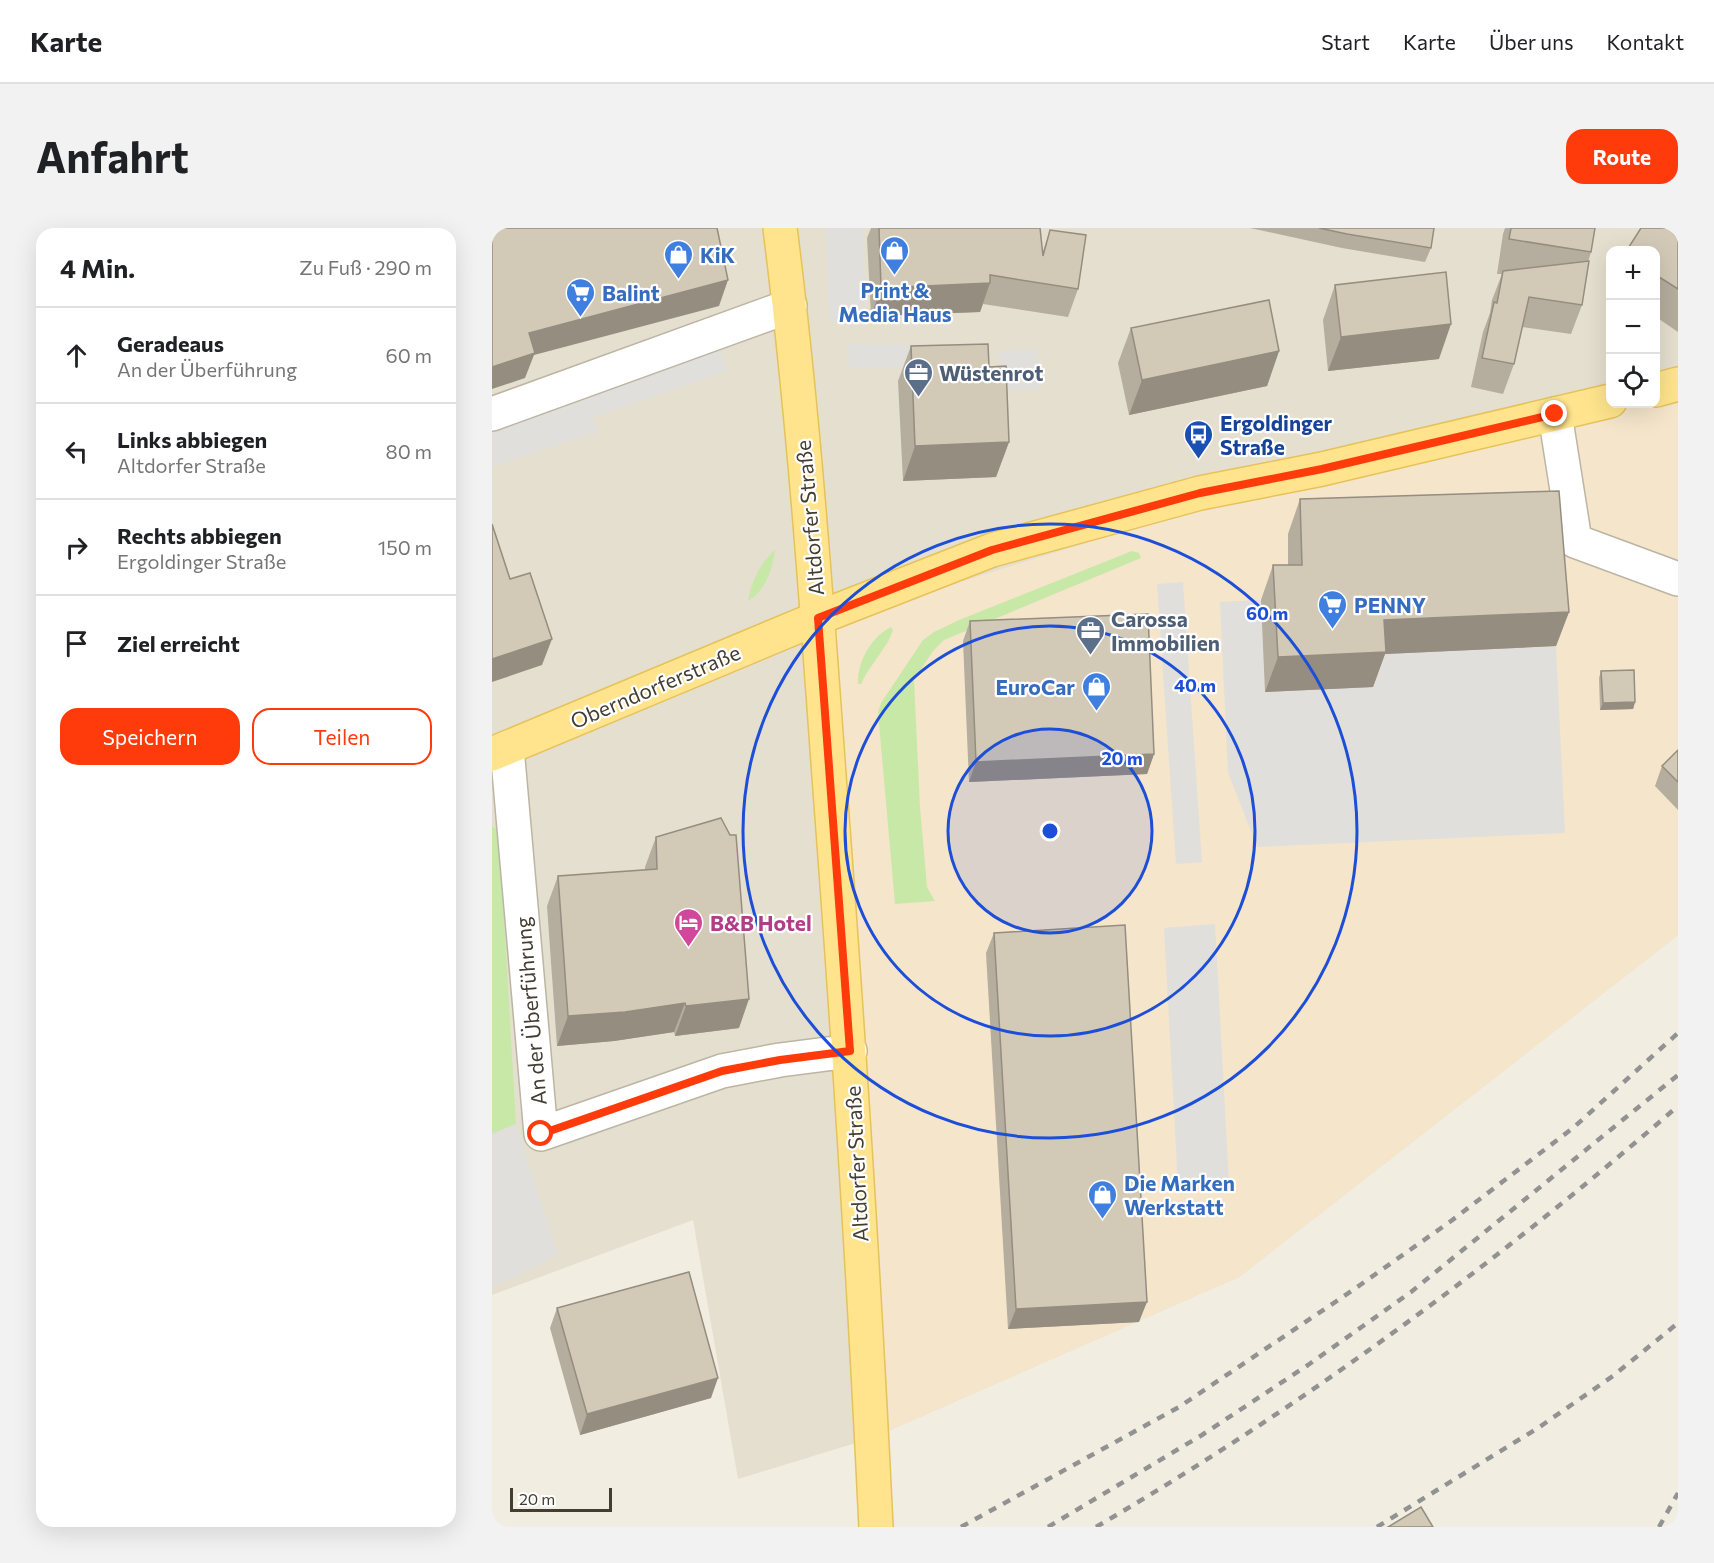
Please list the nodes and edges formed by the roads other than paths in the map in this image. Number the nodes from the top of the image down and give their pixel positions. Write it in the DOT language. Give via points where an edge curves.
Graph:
graph roads {
  1 [pos="780,228"];
  2 [pos="790,306"];
  3 [pos="1678,384"];
  4 [pos="1660,389"];
  5 [pos="1606,402"];
  6 [pos="492,414"];
  7 [pos="1555,414"];
  8 [pos="1678,579"];
  9 [pos="818,618"];
  10 [pos="499,751"];
  11 [pos="850,1051"];
  12 [pos="876,1527"];
  1 -- 2 [label="main road, Altdorfer Straße"];
  2 -- 6 [label="street"];
  2 -- 9 [label="main road, Altdorfer Straße"];
  3 -- 4 [label="main road"];
  5 -- 7 [label="main road"];
  7 -- 8 [label="street" via="1575,540"];
  7 -- 9 [label="main road" via="1322,469 1200,493 992,550"];
  9 -- 10 [label="main road, Oberndorferstraße"];
  9 -- 11 [label="main road, Altdorfer Straße"];
  10 -- 11 [label="street, An der Überführung" via="541,1134 722,1071"];
  11 -- 12 [label="main road, Altdorfer Straße"];
}
